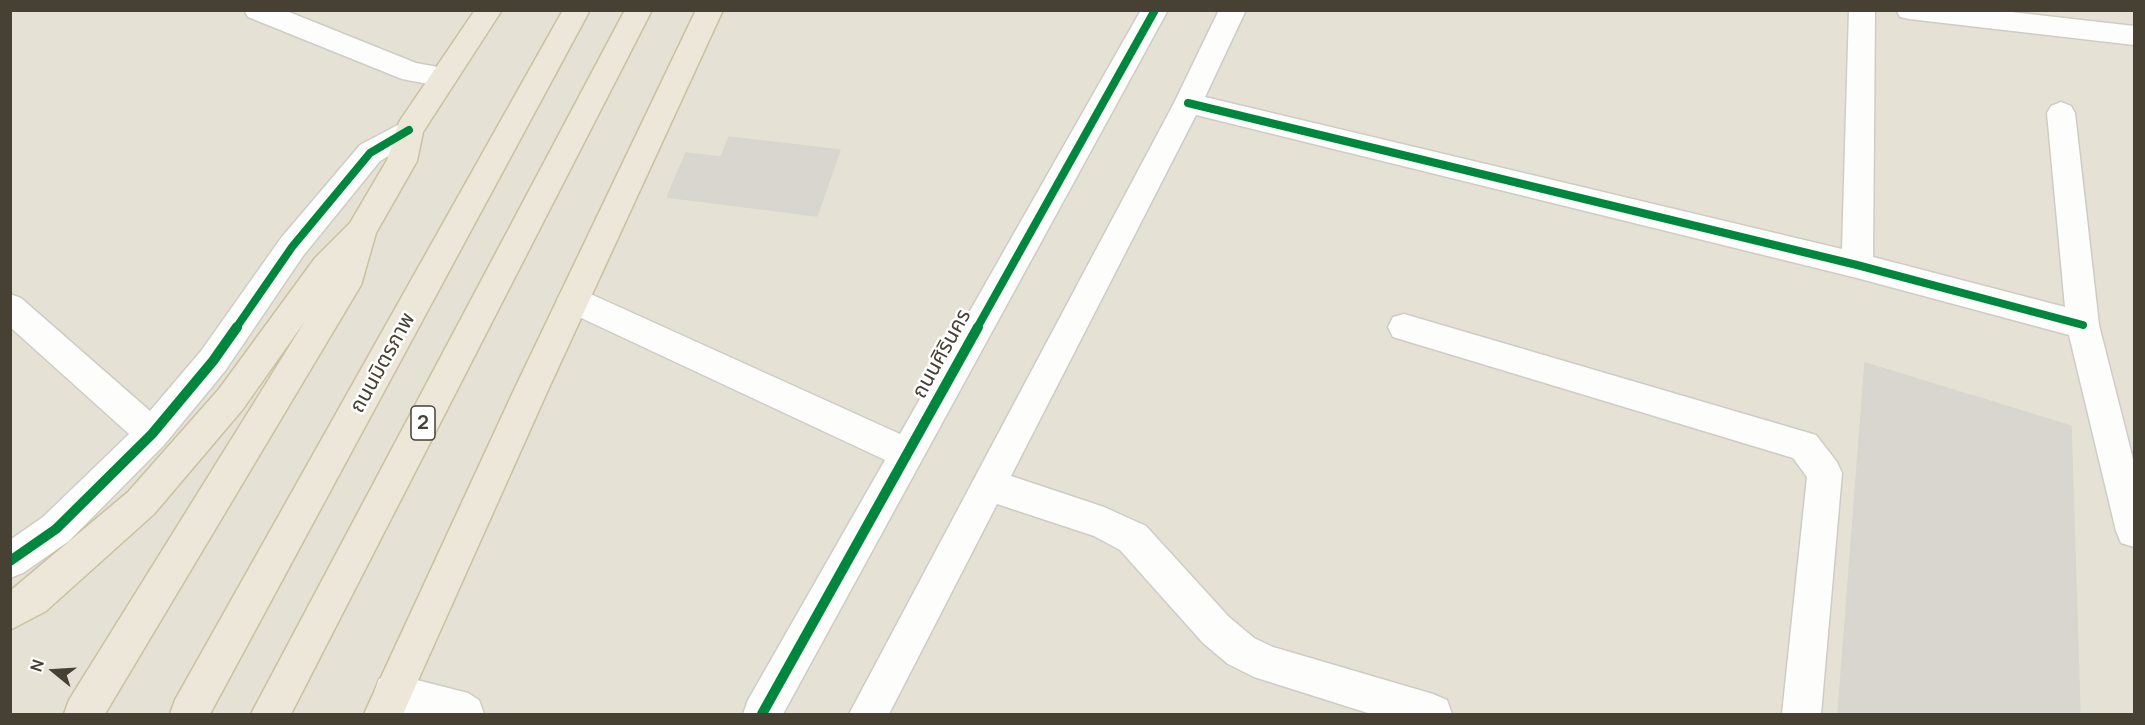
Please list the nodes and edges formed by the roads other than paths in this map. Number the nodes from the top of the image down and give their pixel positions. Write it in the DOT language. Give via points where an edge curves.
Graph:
graph roads {
  1 [pos="257,10"];
  2 [pos="489,10"];
  3 [pos="577,10"];
  4 [pos="639,10"];
  5 [pos="710,10"];
  6 [pos="1155,10"];
  7 [pos="1233,10"];
  8 [pos="1863,10"];
  9 [pos="1909,10"];
  10 [pos="2134,36"];
  11 [pos="444,77"];
  12 [pos="1188,103"];
  13 [pos="2061,113"];
  14 [pos="409,130"];
  15 [pos="361,232"];
  16 [pos="1857,265"];
  17 [pos="573,300"];
  18 [pos="10,307"];
  19 [pos="2083,325"];
  20 [pos="1404,327"];
  21 [pos="152,434"];
  22 [pos="908,454"];
  23 [pos="989,485"];
  24 [pos="2134,531"];
  25 [pos="10,561"];
  26 [pos="10,612"];
  27 [pos="388,704"];
  28 [pos="82,714"];
  29 [pos="189,714"];
  30 [pos="270,714"];
  31 [pos="465,714"];
  32 [pos="762,714"];
  33 [pos="868,714"];
  34 [pos="1433,714"];
  35 [pos="1802,714"];
  1 -- 11 [label="street" via="412,72"];
  2 -- 11 [label="highway"];
  3 -- 29 [label="highway, ถนนมิตรภาพ"];
  4 -- 30 [label="highway, 2"];
  5 -- 17 [label="highway"];
  6 -- 22 [label="street, ถนนศิรินคร"];
  7 -- 12 [label="street"];
  8 -- 16 [label="street"];
  9 -- 10 [label="street"];
  11 -- 14 [label="highway"];
  12 -- 16 [label="street"];
  12 -- 23 [label="street"];
  13 -- 19 [label="street"];
  14 -- 15 [label="highway" via="402,161"];
  14 -- 21 [label="street" via="370,153 292,247 213,361"];
  15 -- 26 [label="highway" via="326,267 231,399 141,503 33,598"];
  15 -- 28 [label="highway" via="350,276"];
  16 -- 19 [label="street"];
  17 -- 22 [label="street"];
  17 -- 27 [label="highway"];
  18 -- 21 [label="street"];
  19 -- 24 [label="street"];
  20 -- 35 [label="street" via="1804,446 1825,473"];
  21 -- 25 [label="street" via="56,529"];
  22 -- 32 [label="street, ถนนศิรินคร"];
  23 -- 33 [label="street"];
  23 -- 34 [label="street" via="1104,523 1133,538 1240,651 1268,664"];
  27 -- 31 [label="street" via="454,707"];
}
